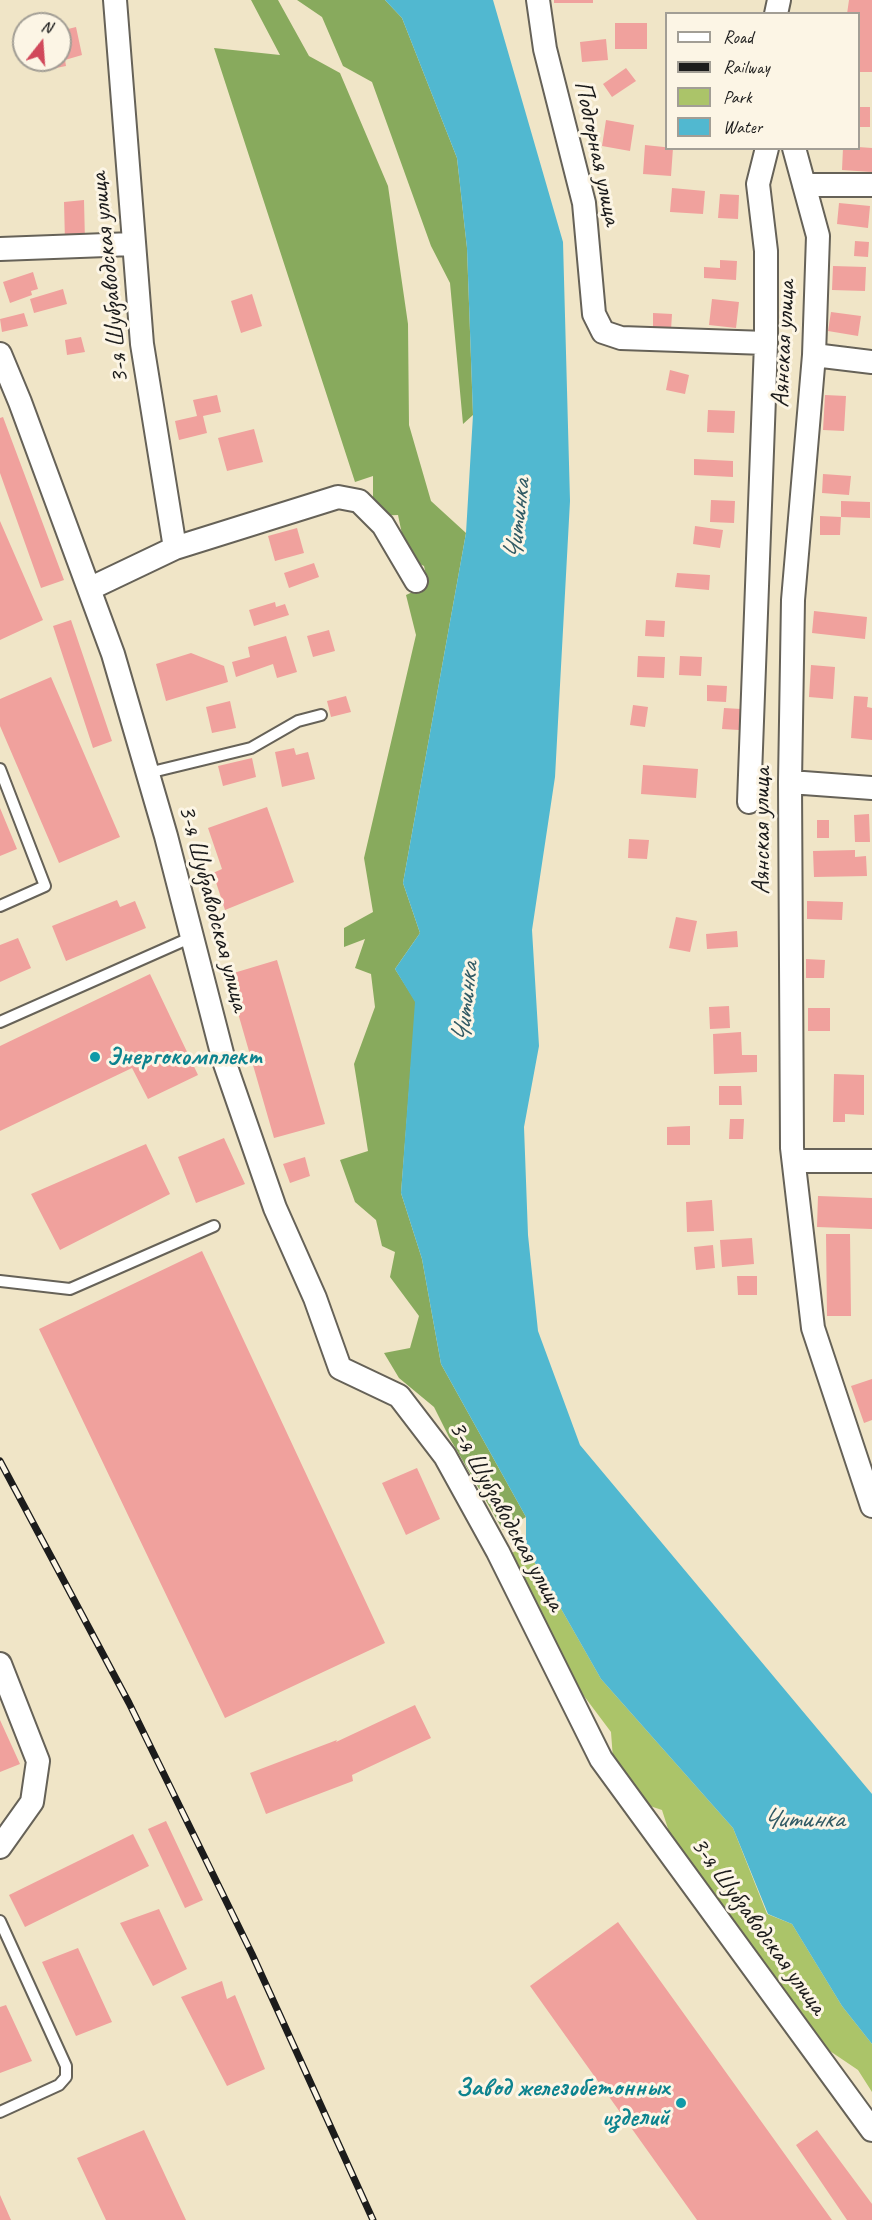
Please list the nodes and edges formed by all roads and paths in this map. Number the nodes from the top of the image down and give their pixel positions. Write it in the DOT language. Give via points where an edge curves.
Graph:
graph roads {
  1 [pos="116,0"];
  2 [pos="538,0"];
  3 [pos="766,150"];
  4 [pos="795,150"];
  5 [pos="804,185"];
  6 [pos="872,185"];
  7 [pos="133,244"];
  8 [pos="0,249"];
  9 [pos="766,343"];
  10 [pos="0,354"];
  11 [pos="814,355"];
  12 [pos="872,362"];
  13 [pos="175,549"];
  14 [pos="416,581"];
  15 [pos="89,589"];
  16 [pos="321,715"];
  17 [pos="0,769"];
  18 [pos="148,773"];
  19 [pos="790,782"];
  20 [pos="872,788"];
  21 [pos="749,802"];
  22 [pos="0,906"];
  23 [pos="192,938"];
  24 [pos="0,1022"];
  25 [pos="794,1161"];
  26 [pos="872,1161"];
  27 [pos="214,1226"];
  28 [pos="0,1281"];
  29 [pos="872,1506"];
  30 [pos="0,1664"];
  31 [pos="0,1847"];
  32 [pos="0,1921"];
  33 [pos="0,2112"];
  34 [pos="872,2130"];
  1 -- 7 [label="street, 3-я Шубзаводская улица"];
  2 -- 9 [label="street, Подгорная улица" via="545,50 584,203 594,314 603,332 621,338"];
  3 -- 9 [label="street" via="758,184 766,251"];
  4 -- 5 [label="street, Аянская улица"];
  5 -- 6 [label="street"];
  5 -- 11 [label="street, Аянская улица" via="818,236"];
  7 -- 8 [label="street"];
  7 -- 13 [label="street, 3-я Шубзаводская улица" via="142,344"];
  9 -- 21 [label="street"];
  10 -- 15 [label="street, 3-я Шубзаводская улица"];
  11 -- 12 [label="street"];
  11 -- 19 [label="street, Аянская улица" via="793,600"];
  13 -- 14 [label="street" via="338,497 359,501 383,525"];
  13 -- 15 [label="street"];
  15 -- 18 [label="street, 3-я Шубзаводская улица" via="113,654"];
  16 -- 18 [label="lane" via="298,721 251,748"];
  17 -- 22 [label="lane" via="45,886"];
  18 -- 23 [label="street, 3-я Шубзаводская улица"];
  19 -- 20 [label="street"];
  19 -- 25 [label="street, Аянская улица"];
  23 -- 24 [label="lane"];
  23 -- 34 [label="street, 3-я Шубзаводская улица" via="224,1061 275,1208 315,1298 340,1368 399,1396 445,1456 498,1552 601,1759"];
  25 -- 26 [label="street"];
  25 -- 29 [label="street, Аянская улица" via="813,1328"];
  27 -- 28 [label="lane" via="70,1289"];
  30 -- 31 [label="street" via="38,1761 32,1802"];
  32 -- 33 [label="lane" via="66,2066 66,2077 59,2085"];
}
